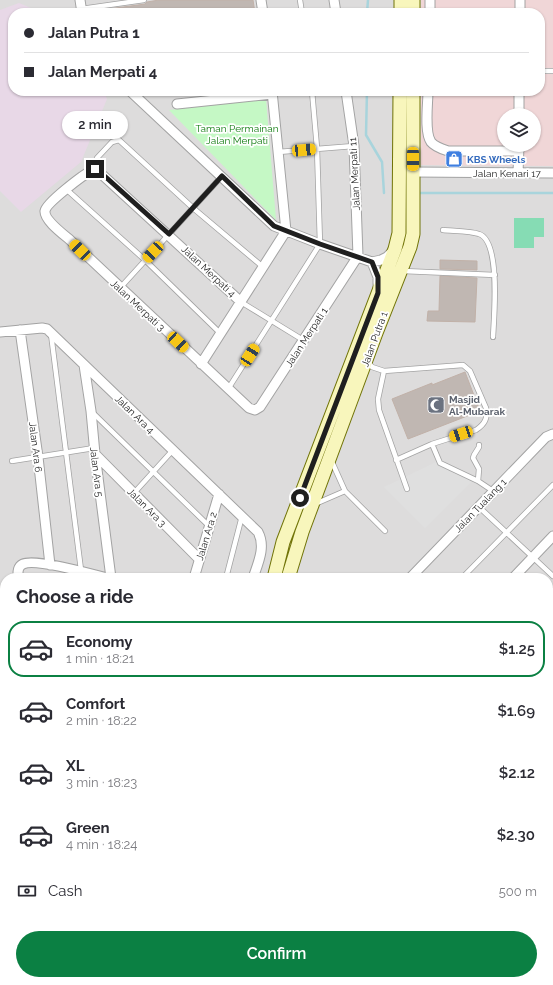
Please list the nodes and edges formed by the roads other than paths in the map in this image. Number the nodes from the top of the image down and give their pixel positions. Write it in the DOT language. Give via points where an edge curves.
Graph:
graph roads {
  1 [pos="144,0"];
  2 [pos="81,7"];
  3 [pos="135,96"];
  4 [pos="246,96"];
  5 [pos="272,96"];
  6 [pos="312,96"];
  7 [pos="347,96"];
  8 [pos="400,96"];
  9 [pos="413,96"];
  10 [pos="428,96"];
  11 [pos="519,96"];
  12 [pos="177,104"];
  13 [pos="519,108"];
  14 [pos="354,146"];
  15 [pos="317,148"];
  16 [pos="497,149"];
  17 [pos="278,152"];
  18 [pos="519,152"];
  19 [pos="93,170"];
  20 [pos="413,172"];
  21 [pos="518,173"];
  22 [pos="553,173"];
  23 [pos="222,176"];
  24 [pos="66,189"];
  25 [pos="193,208"];
  26 [pos="442,230"];
  27 [pos="286,231"];
  28 [pos="169,234"];
  29 [pos="320,244"];
  30 [pos="395,249"];
  31 [pos="358,256"];
  32 [pos="145,260"];
  33 [pos="372,262"];
  34 [pos="263,267"];
  35 [pos="387,269"];
  36 [pos="400,271"];
  37 [pos="495,275"];
  38 [pos="120,288"];
  39 [pos="378,293"];
  40 [pos="242,302"];
  41 [pos="271,320"];
  42 [pos="20,330"];
  43 [pos="0,332"];
  44 [pos="51,333"];
  45 [pos="220,334"];
  46 [pos="493,337"];
  47 [pos="303,340"];
  48 [pos="368,357"];
  49 [pos="201,364"];
  50 [pos="84,365"];
  51 [pos="384,371"];
  52 [pos="228,389"];
  53 [pos="249,408"];
  54 [pos="91,411"];
  55 [pos="553,434"];
  56 [pos="432,444"];
  57 [pos="479,444"];
  58 [pos="173,450"];
  59 [pos="94,451"];
  60 [pos="66,452"];
  61 [pos="38,457"];
  62 [pos="330,458"];
  63 [pos="396,460"];
  64 [pos="12,461"];
  65 [pos="153,472"];
  66 [pos="478,481"];
  67 [pos="553,485"];
  68 [pos="407,490"];
  69 [pos="345,491"];
  70 [pos="493,491"];
  71 [pos="134,493"];
  72 [pos="219,494"];
  73 [pos="312,506"];
  74 [pos="479,506"];
  75 [pos="242,516"];
  76 [pos="209,526"];
  77 [pos="386,531"];
  78 [pos="507,532"];
  79 [pos="553,536"];
  80 [pos="533,557"];
  81 [pos="199,559"];
  82 [pos="50,565"];
  83 [pos="81,570"];
  84 [pos="18,573"];
  85 [pos="91,573"];
  86 [pos="110,573"];
  87 [pos="195,573"];
  88 [pos="227,573"];
  89 [pos="254,573"];
  90 [pos="275,573"];
  91 [pos="290,573"];
  92 [pos="415,573"];
  93 [pos="467,573"];
  94 [pos="518,573"];
  95 [pos="550,573"];
  1 -- 2 [label="lane"];
  3 -- 23 [label="street"];
  4 -- 12 [label="street"];
  5 -- 17 [label="street"];
  6 -- 15 [label="lane"];
  7 -- 14 [label="street, Jalan Merpati 11"];
  8 -- 30 [label="main road, Jalan Putra 1" via="399,233"];
  9 -- 20 [label="main road, Jalan Putra 1"];
  10 -- 16 [label="street" via="428,134 431,143 448,150"];
  11 -- 13 [label="street"];
  14 -- 15 [label="lane"];
  14 -- 31 [label="street, Jalan Merpati 11"];
  15 -- 17 [label="lane"];
  15 -- 29 [label="lane"];
  17 -- 27 [label="street"];
  18 -- 21 [label="street"];
  19 -- 24 [label="street"];
  19 -- 25 [label="lane" via="97,158 112,142 119,140"];
  19 -- 28 [label="street, Jalan Merpati 4" via="99,171"];
  20 -- 21 [label="street, Jalan Kenari 17"];
  20 -- 36 [label="main road, Jalan Putra 1" via="413,234"];
  21 -- 22 [label="street, Jalan Kenari 17"];
  23 -- 25 [label="lane"];
  23 -- 27 [label="street" via="274,226"];
  24 -- 32 [label="lane"];
  24 -- 38 [label="street, Jalan Merpati 3" via="47,205 46,218"];
  25 -- 28 [label="lane"];
  25 -- 34 [label="lane"];
  26 -- 37 [label="lane" via="480,234 485,238 492,252"];
  27 -- 29 [label="street"];
  27 -- 34 [label="street"];
  28 -- 32 [label="lane"];
  28 -- 40 [label="street, Jalan Merpati 4"];
  29 -- 31 [label="street"];
  29 -- 41 [label="lane"];
  30 -- 33 [label="street" via="387,257"];
  30 -- 35 [label="main road, Jalan Putra 1"];
  31 -- 33 [label="street"];
  31 -- 47 [label="street, Jalan Merpati 1"];
  32 -- 38 [label="lane"];
  32 -- 45 [label="lane"];
  33 -- 39 [label="street" via="378,277"];
  34 -- 40 [label="street"];
  35 -- 36 [label="lane"];
  35 -- 39 [label="main road, Jalan Putra 1"];
  36 -- 37 [label="lane"];
  36 -- 48 [label="main road, Jalan Putra 1"];
  37 -- 46 [label="lane"];
  38 -- 49 [label="street, Jalan Merpati 3"];
  39 -- 90 [label="main road, Jalan Putra 1" via="283,542"];
  40 -- 41 [label="lane"];
  40 -- 45 [label="street"];
  41 -- 47 [label="lane"];
  41 -- 52 [label="lane"];
  42 -- 43 [label="street"];
  42 -- 44 [label="street" via="44,328"];
  42 -- 61 [label="street, Jalan Ara 6"];
  44 -- 50 [label="street, Jalan Ara 4"];
  44 -- 60 [label="lane"];
  45 -- 49 [label="street"];
  47 -- 53 [label="street, Jalan Merpati 1" via="260,407 255,410"];
  48 -- 51 [label="lane" via="372,367"];
  48 -- 62 [label="main road, Jalan Putra 1"];
  49 -- 52 [label="street, Jalan Merpati 3"];
  50 -- 54 [label="street, Jalan Ara 5"];
  50 -- 58 [label="street, Jalan Ara 4"];
  51 -- 56 [label="lane" via="459,364 470,371 486,408 485,421 476,430"];
  51 -- 63 [label="lane" via="378,399 379,410"];
  52 -- 53 [label="street, Jalan Merpati 3"];
  54 -- 59 [label="street, Jalan Ara 5"];
  54 -- 65 [label="lane"];
  55 -- 70 [label="street, Jalan Tualang 1" via="546,437"];
  56 -- 63 [label="lane"];
  56 -- 66 [label="lane" via="440,463"];
  57 -- 66 [label="lane" via="473,458 479,470"];
  58 -- 65 [label="lane"];
  58 -- 72 [label="street, Jalan Ara 4"];
  59 -- 60 [label="lane"];
  59 -- 71 [label="street, Jalan Ara 3"];
  59 -- 86 [label="street, Jalan Ara 5"];
  60 -- 61 [label="lane"];
  60 -- 83 [label="lane"];
  61 -- 64 [label="lane"];
  61 -- 82 [label="street, Jalan Ara 6"];
  62 -- 69 [label="lane"];
  62 -- 73 [label="main road, Jalan Putra 1"];
  63 -- 68 [label="lane"];
  65 -- 71 [label="lane"];
  65 -- 76 [label="lane"];
  66 -- 70 [label="lane"];
  67 -- 78 [label="lane"];
  69 -- 73 [label="lane"];
  69 -- 77 [label="lane"];
  70 -- 74 [label="street, Jalan Tualang 1"];
  71 -- 81 [label="street, Jalan Ara 3"];
  72 -- 75 [label="street, Jalan Ara 4"];
  72 -- 76 [label="street, Jalan Ara 2"];
  73 -- 91 [label="main road, Jalan Putra 1"];
  74 -- 78 [label="lane"];
  74 -- 92 [label="street, Jalan Tualang 1"];
  75 -- 88 [label="lane"];
  75 -- 89 [label="street, Jalan Ara 4" via="262,538"];
  76 -- 81 [label="street, Jalan Ara 2"];
  78 -- 80 [label="lane"];
  78 -- 93 [label="lane"];
  79 -- 80 [label="street"];
  80 -- 94 [label="street"];
  80 -- 95 [label="lane"];
  81 -- 87 [label="street, Jalan Ara 2"];
  82 -- 83 [label="street"];
  82 -- 84 [label="street" via="24,563"];
  83 -- 85 [label="street"];
}
